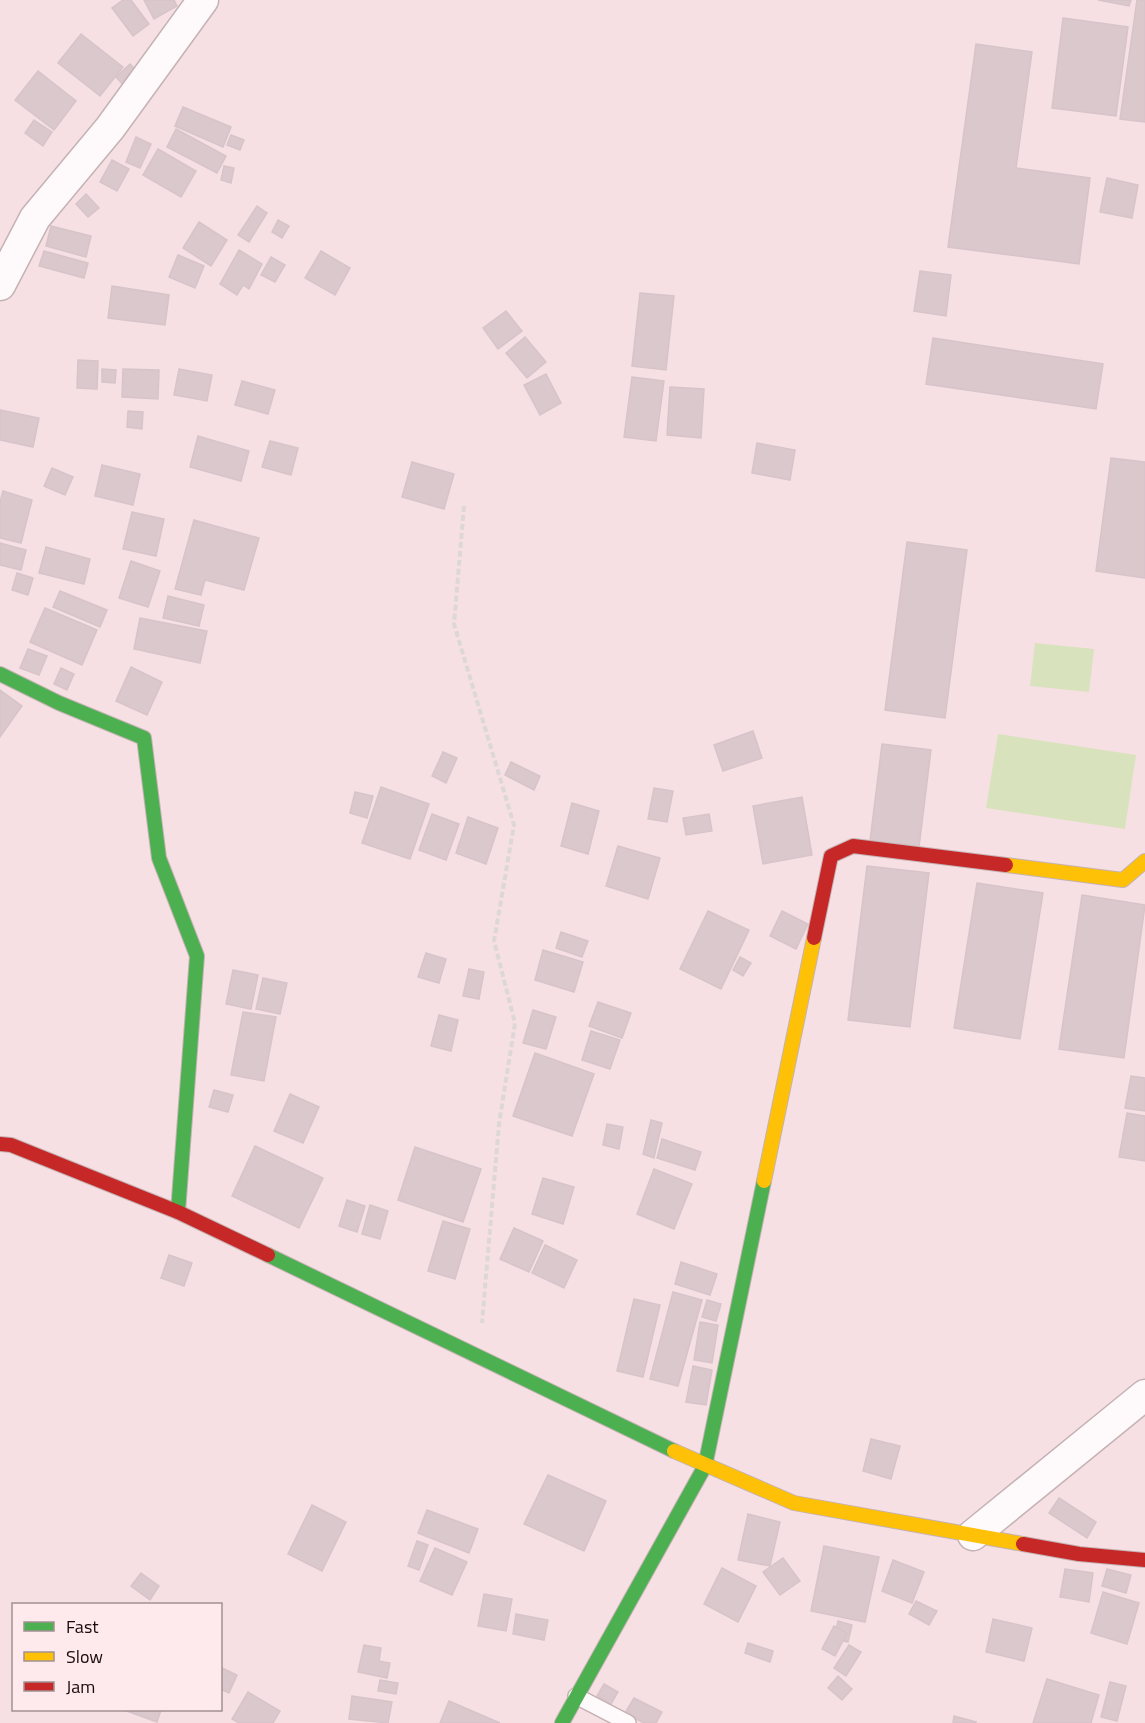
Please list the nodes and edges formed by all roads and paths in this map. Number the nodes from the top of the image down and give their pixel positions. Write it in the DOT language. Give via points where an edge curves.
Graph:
graph roads {
  1 [pos="203,0"];
  2 [pos="0,285"];
  3 [pos="464,506"];
  4 [pos="0,674"];
  5 [pos="1145,861"];
  6 [pos="0,1144"];
  7 [pos="178,1212"];
  8 [pos="479,1357"];
  9 [pos="1145,1395"];
  10 [pos="705,1466"];
  11 [pos="973,1535"];
  12 [pos="1145,1560"];
  13 [pos="576,1696"];
  14 [pos="562,1723"];
  15 [pos="628,1723"];
  1 -- 2 [label="street" via="110,128 35,218"];
  3 -- 8 [label="path" via="454,624 514,825 494,942 515,1023 499,1124"];
  4 -- 7 [label="street" via="144,738 159,858 197,956"];
  5 -- 10 [label="street" via="1123,880 853,846 831,856"];
  6 -- 7 [label="street"];
  7 -- 8 [label="street"];
  8 -- 10 [label="street"];
  9 -- 11 [label="street"];
  10 -- 11 [label="street" via="794,1503"];
  10 -- 13 [label="street"];
  11 -- 12 [label="street" via="1079,1554"];
  13 -- 14 [label="street"];
  13 -- 15 [label="lane"];
}
